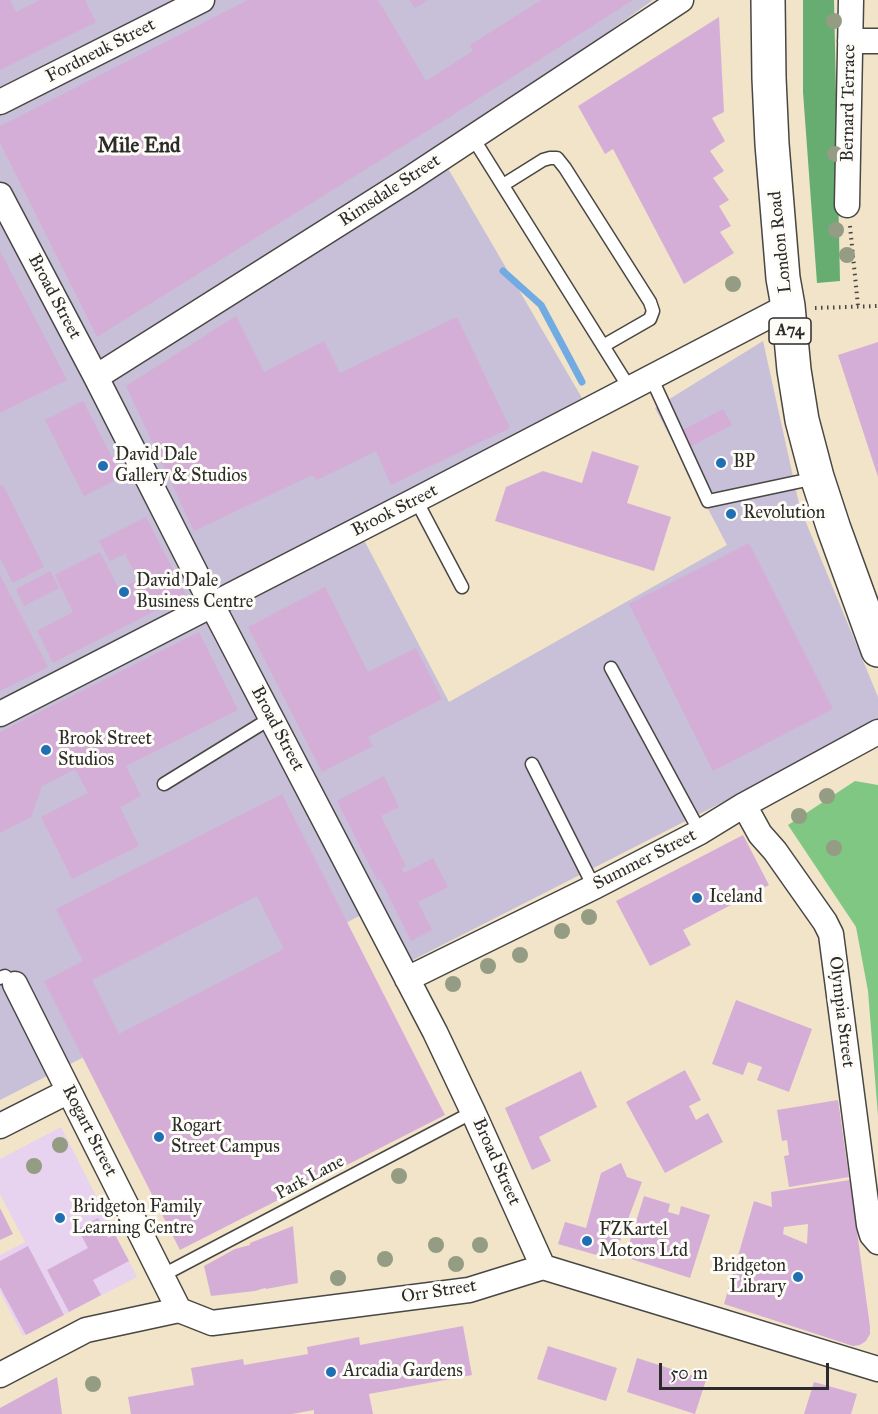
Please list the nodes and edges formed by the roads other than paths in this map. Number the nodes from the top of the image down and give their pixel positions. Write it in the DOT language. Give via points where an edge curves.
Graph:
graph roads {
  1 [pos="202,0"];
  2 [pos="681,0"];
  3 [pos="768,0"];
  4 [pos="851,0"];
  5 [pos="850,40"];
  6 [pos="878,41"];
  7 [pos="0,102"];
  8 [pos="473,138"];
  9 [pos="503,185"];
  10 [pos="0,195"];
  11 [pos="847,205"];
  12 [pos="788,306"];
  13 [pos="603,346"];
  14 [pos="96,377"];
  15 [pos="651,377"];
  16 [pos="630,389"];
  17 [pos="817,477"];
  18 [pos="417,500"];
  19 [pos="462,587"];
  20 [pos="212,605"];
  21 [pos="878,650"];
  22 [pos="611,668"];
  23 [pos="0,714"];
  24 [pos="271,718"];
  25 [pos="878,732"];
  26 [pos="532,764"];
  27 [pos="164,784"];
  28 [pos="744,805"];
  29 [pos="700,832"];
  30 [pos="594,887"];
  31 [pos="5,976"];
  32 [pos="407,979"];
  33 [pos="69,1091"];
  34 [pos="473,1112"];
  35 [pos="0,1126"];
  36 [pos="878,1242"];
  37 [pos="543,1267"];
  38 [pos="163,1275"];
  39 [pos="179,1310"];
  40 [pos="878,1369"];
  41 [pos="0,1375"];
  1 -- 7 [label="street, Fordneuk Street"];
  2 -- 8 [label="street, Rimsdale Street"];
  3 -- 12 [label="main road, London Road / A74" via="772,144"];
  4 -- 5 [label="street, Bernard Terrace"];
  5 -- 6 [label="street"];
  5 -- 11 [label="street, Bernard Terrace"];
  8 -- 9 [label="lane"];
  8 -- 14 [label="street, Rimsdale Street"];
  9 -- 13 [label="lane"];
  9 -- 13 [label="lane" via="543,160 557,158 650,302 650,320"];
  10 -- 14 [label="street, Broad Street"];
  12 -- 15 [label="street, Brook Street"];
  12 -- 17 [label="main road, London Road / A74" via="802,420"];
  13 -- 16 [label="lane"];
  14 -- 20 [label="street, Broad Street"];
  15 -- 16 [label="street, Brook Street"];
  15 -- 17 [label="lane" via="708,501"];
  16 -- 18 [label="street, Brook Street"];
  17 -- 21 [label="main road, London Road / A74"];
  18 -- 19 [label="lane"];
  18 -- 20 [label="street, Brook Street"];
  20 -- 23 [label="street, Brook Street"];
  20 -- 24 [label="street, Broad Street"];
  22 -- 29 [label="lane"];
  24 -- 27 [label="lane"];
  24 -- 32 [label="street, Broad Street"];
  25 -- 28 [label="street, Summer Street"];
  26 -- 30 [label="lane"];
  28 -- 29 [label="street, Summer Street"];
  28 -- 36 [label="street, Olympia Street" via="831,934 869,1225"];
  29 -- 30 [label="street, Summer Street"];
  30 -- 32 [label="street, Summer Street"];
  31 -- 33 [label="street, Rogart Street"];
  32 -- 34 [label="street, Broad Street"];
  33 -- 35 [label="street"];
  33 -- 38 [label="street, Rogart Street"];
  34 -- 37 [label="street, Broad Street"];
  34 -- 38 [label="lane, Park Lane"];
  37 -- 39 [label="street, Orr Street" via="469,1290 212,1323"];
  37 -- 40 [label="street"];
  38 -- 39 [label="street, Rogart Street"];
  39 -- 41 [label="street" via="86,1330"];
}
